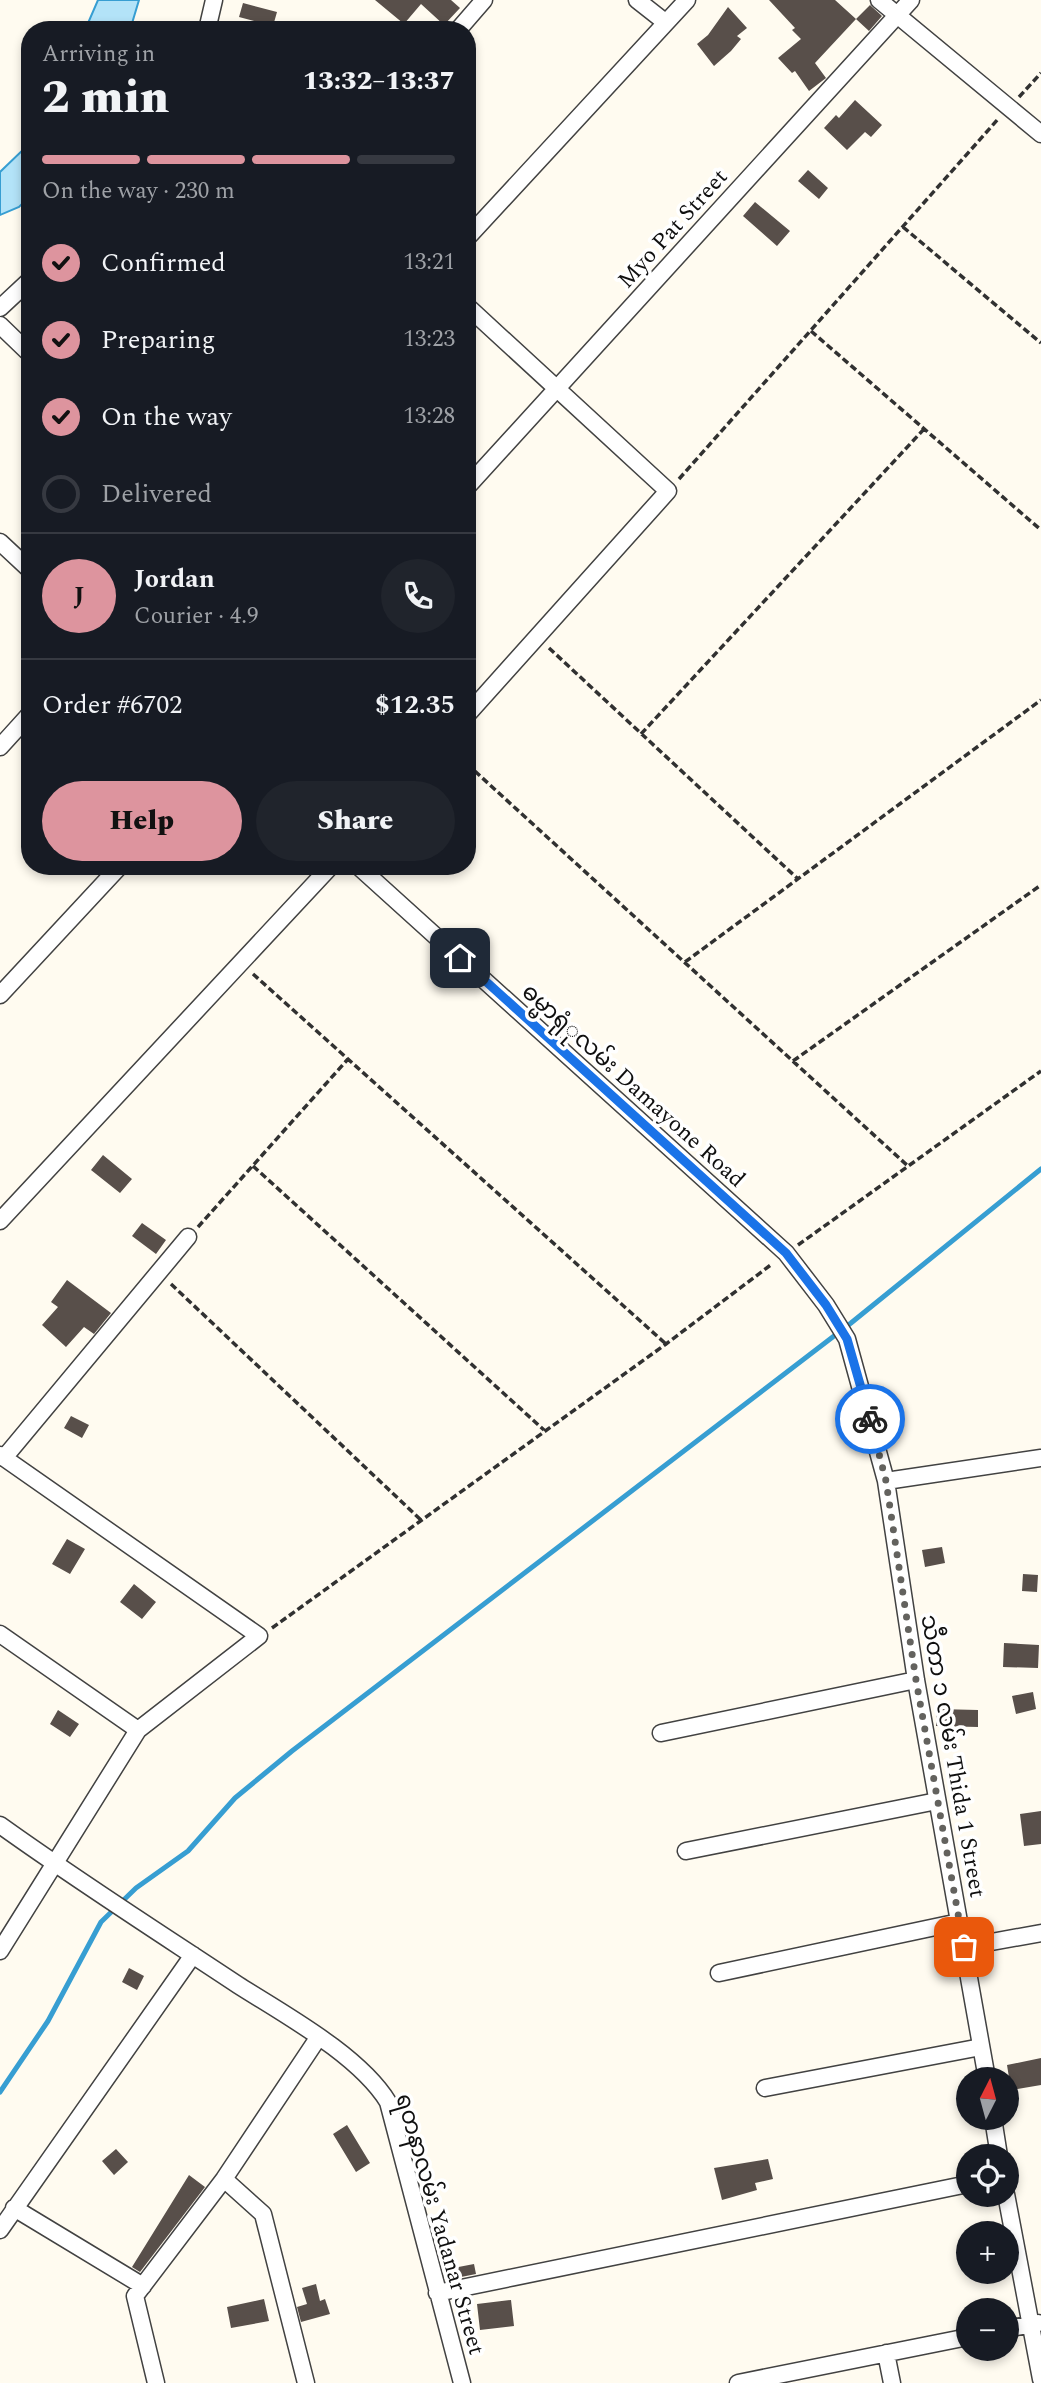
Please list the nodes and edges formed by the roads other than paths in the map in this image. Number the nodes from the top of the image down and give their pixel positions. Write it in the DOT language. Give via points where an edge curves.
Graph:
graph roads {
  1 [pos="214,0"];
  2 [pos="484,0"];
  3 [pos="637,0"];
  4 [pos="687,0"];
  5 [pos="879,0"];
  6 [pos="911,0"];
  7 [pos="897,15"];
  8 [pos="209,21"];
  9 [pos="465,21"];
  10 [pos="665,22"];
  11 [pos="1041,134"];
  12 [pos="476,228"];
  13 [pos="21,288"];
  14 [pos="0,308"];
  15 [pos="476,314"];
  16 [pos="0,325"];
  17 [pos="21,345"];
  18 [pos="556,390"];
  19 [pos="476,477"];
  20 [pos="0,542"];
  21 [pos="21,562"];
  22 [pos="476,705"];
  23 [pos="21,723"];
  24 [pos="1,744"];
  25 [pos="112,875"];
  26 [pos="323,875"];
  27 [pos="368,875"];
  28 [pos="0,995"];
  29 [pos="2,1213"];
  30 [pos="188,1237"];
  31 [pos="847,1339"];
  32 [pos="2,1457"];
  33 [pos="1041,1458"];
  34 [pos="886,1481"];
  35 [pos="0,1634"];
  36 [pos="916,1680"];
  37 [pos="138,1730"];
  38 [pos="661,1733"];
  39 [pos="937,1801"];
  40 [pos="0,1825"];
  41 [pos="686,1851"];
  42 [pos="55,1864"];
  43 [pos="959,1922"];
  44 [pos="1041,1933"];
  45 [pos="964,1947"];
  46 [pos="0,1951"];
  47 [pos="193,1955"];
  48 [pos="719,1973"];
  49 [pos="318,2038"];
  50 [pos="981,2047"];
  51 [pos="985,2067"];
  52 [pos="765,2088"];
  53 [pos="224,2179"];
  54 [pos="956,2186"];
  55 [pos="1009,2207"];
  56 [pos="14,2208"];
  57 [pos="0,2230"];
  58 [pos="143,2286"];
  59 [pos="437,2293"];
  60 [pos="1036,2323"];
  61 [pos="956,2339"];
  62 [pos="886,2353"];
  63 [pos="1041,2379"];
  64 [pos="156,2383"];
  65 [pos="306,2383"];
  66 [pos="462,2383"];
  67 [pos="738,2383"];
  68 [pos="892,2383"];
  1 -- 8 [label="street"];
  2 -- 9 [label="street"];
  3 -- 10 [label="street"];
  4 -- 10 [label="street"];
  5 -- 7 [label="street"];
  6 -- 7 [label="street, Myo Pat Street"];
  7 -- 11 [label="street"];
  7 -- 18 [label="street, Myo Pat Street"];
  10 -- 12 [label="street"];
  13 -- 14 [label="street"];
  15 -- 18 [label="street"];
  16 -- 17 [label="street"];
  18 -- 19 [label="street, Myo Pat Street"];
  18 -- 22 [label="street" via="668,491"];
  20 -- 21 [label="street"];
  23 -- 24 [label="street"];
  25 -- 28 [label="street"];
  26 -- 29 [label="street"];
  27 -- 31 [label="street, ဓမ္မာရုံုလမ်း Damayone Road" via="786,1253"];
  30 -- 32 [label="street"];
  31 -- 34 [label="street, သီတာ ၁ လမ်း Thida 1 Street"];
  32 -- 37 [label="street" via="259,1636"];
  33 -- 34 [label="street"];
  34 -- 36 [label="street, သီတာ ၁ လမ်း Thida 1 Street"];
  35 -- 37 [label="street"];
  36 -- 38 [label="street"];
  36 -- 39 [label="street, သီတာ ၁ လမ်း Thida 1 Street"];
  37 -- 42 [label="street"];
  39 -- 41 [label="street"];
  39 -- 43 [label="street, သီတာ ၁ လမ်း Thida 1 Street"];
  40 -- 42 [label="street"];
  42 -- 46 [label="street"];
  42 -- 47 [label="street, ရတနာလမ်း Yadanar Street"];
  43 -- 45 [label="street, သီတာ ၁ လမ်း Thida 1 Street"];
  43 -- 48 [label="street"];
  44 -- 45 [label="street"];
  45 -- 50 [label="street, သီတာ ၁ လမ်း Thida 1 Street"];
  47 -- 49 [label="street, ရတနာလမ်း Yadanar Street"];
  47 -- 56 [label="street"];
  49 -- 53 [label="street"];
  49 -- 59 [label="street, ရတနာလမ်း Yadanar Street" via="376,2083 388,2102"];
  50 -- 51 [label="street, သီတာ ၁ လမ်း Thida 1 Street"];
  50 -- 52 [label="street"];
  53 -- 58 [label="street"];
  53 -- 65 [label="street" via="263,2214"];
  54 -- 59 [label="street"];
  55 -- 60 [label="street"];
  56 -- 57 [label="street"];
  56 -- 58 [label="street"];
  58 -- 64 [label="street" via="135,2297"];
  59 -- 66 [label="street, ရတနာလမ်း Yadanar Street"];
  60 -- 63 [label="street"];
  61 -- 62 [label="street"];
  62 -- 67 [label="street"];
  62 -- 68 [label="street"];
}
